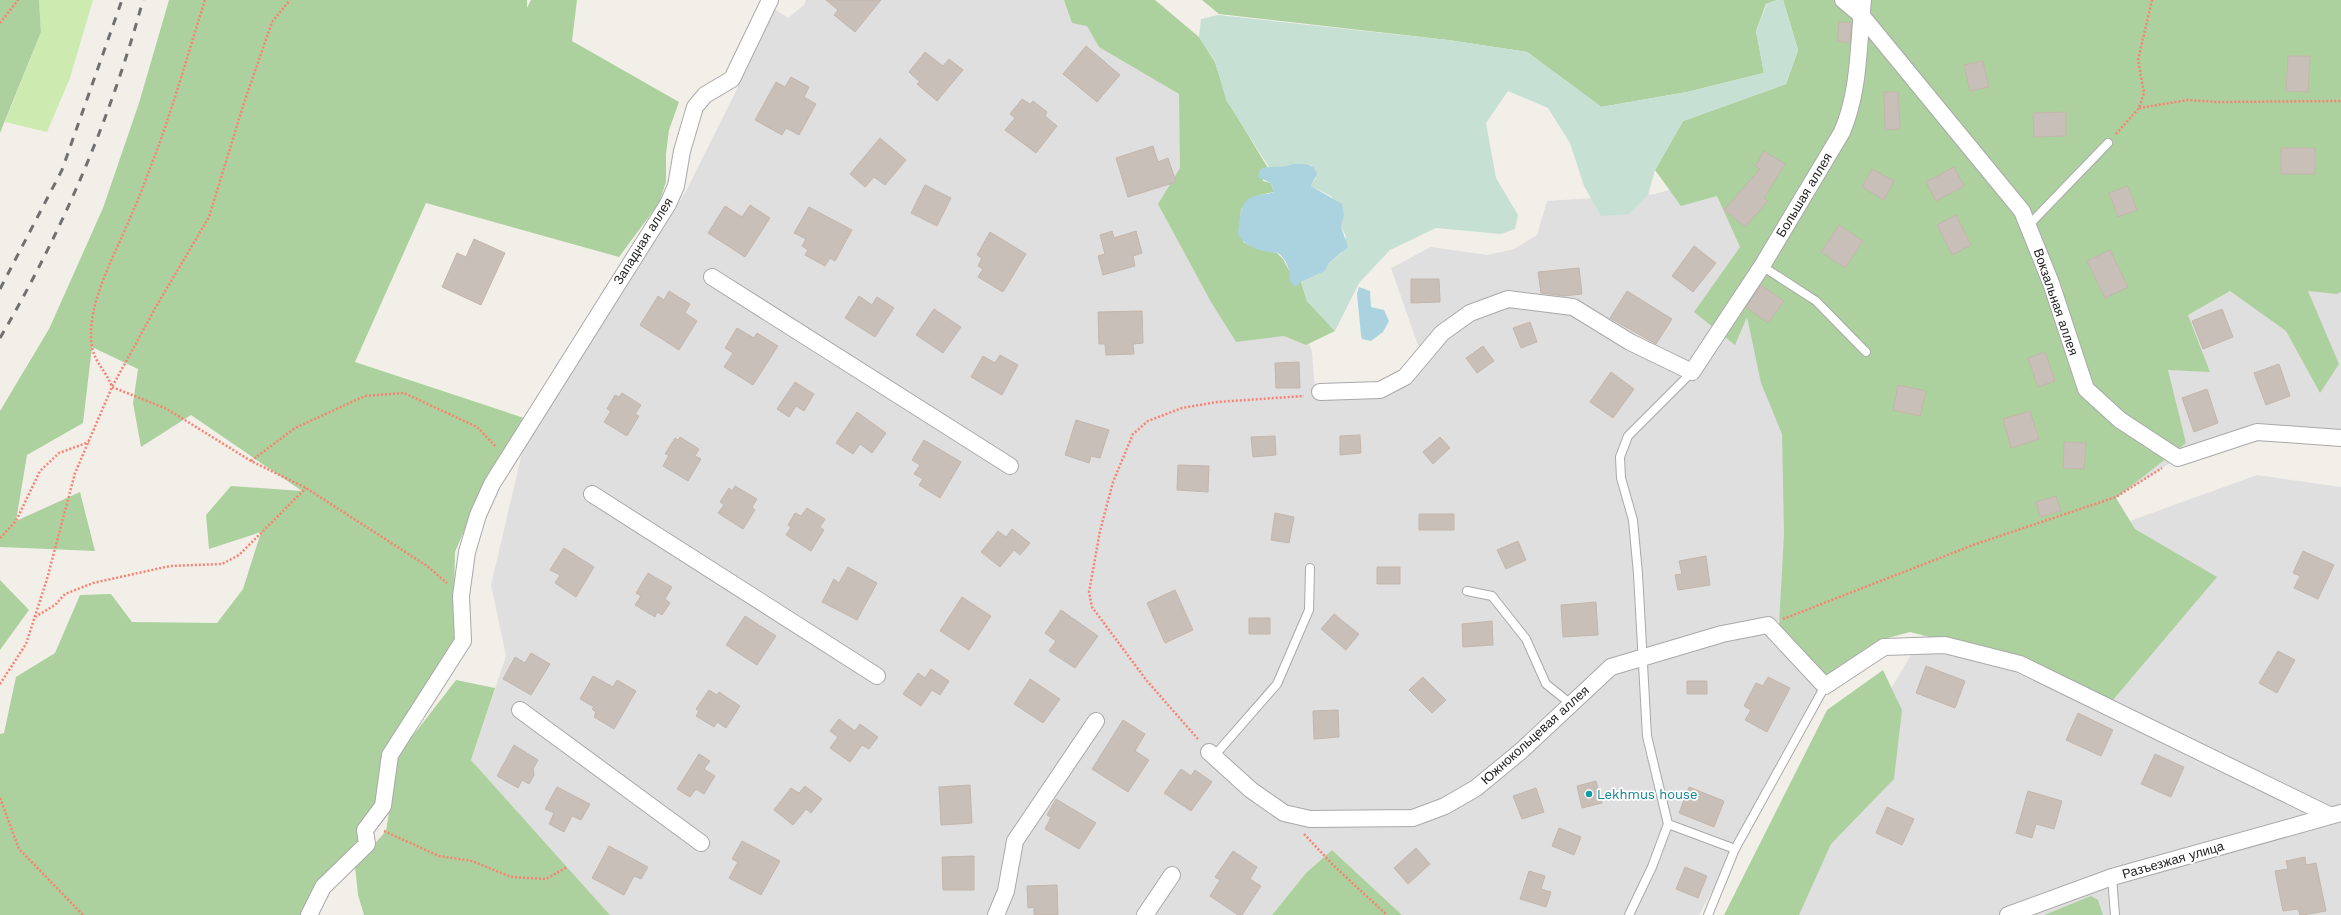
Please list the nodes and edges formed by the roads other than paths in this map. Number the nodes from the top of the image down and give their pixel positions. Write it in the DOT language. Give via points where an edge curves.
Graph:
graph roads {
  1 [pos="770,0"];
  2 [pos="1843,0"];
  3 [pos="1864,0"];
  4 [pos="1862,16"];
  5 [pos="2108,143"];
  6 [pos="2028,226"];
  7 [pos="1762,266"];
  8 [pos="712,277"];
  9 [pos="1866,352"];
  10 [pos="1692,372"];
  11 [pos="1320,392"];
  12 [pos="2341,438"];
  13 [pos="1010,466"];
  14 [pos="592,494"];
  15 [pos="1310,568"];
  16 [pos="1467,590"];
  17 [pos="1643,657"];
  18 [pos="877,676"];
  19 [pos="1825,686"];
  20 [pos="1571,704"];
  21 [pos="520,710"];
  22 [pos="1096,721"];
  23 [pos="1212,753"];
  24 [pos="2335,814"];
  25 [pos="1668,824"];
  26 [pos="701,843"];
  27 [pos="1735,849"];
  28 [pos="1172,875"];
  29 [pos="2112,877"];
  30 [pos="309,915"];
  31 [pos="996,915"];
  32 [pos="1146,915"];
  33 [pos="1629,915"];
  34 [pos="1708,915"];
  35 [pos="2008,915"];
  36 [pos="2115,915"];
  1 -- 30 [label="street, Западная аллея" via="732,79 705,95 695,107 685,139 676,186 668,204 492,484 478,514 467,552 461,596 464,641 390,755 383,806 365,830 367,844 323,887"];
  2 -- 4 [label="street, Вокзальная аллея"];
  3 -- 4 [label="street, Большая аллея"];
  4 -- 6 [label="street, Вокзальная аллея" via="2022,211"];
  4 -- 7 [label="street, Большая аллея" via="1855,90 1850,113 1842,132"];
  5 -- 6 [label="lane"];
  6 -- 12 [label="street, Вокзальная аллея" via="2051,283 2086,388 2120,420 2178,458 2257,432"];
  7 -- 9 [label="lane" via="1816,301"];
  7 -- 10 [label="street, Большая аллея"];
  8 -- 13 [label="street"];
  10 -- 11 [label="street" via="1630,342 1573,307 1508,299 1470,312 1442,333 1405,377 1380,390"];
  10 -- 17 [label="lane" via="1628,436 1620,457 1621,478 1633,520"];
  14 -- 18 [label="street"];
  15 -- 23 [label="lane" via="1309,610 1276,684"];
  16 -- 20 [label="lane" via="1492,596 1526,639 1546,684"];
  17 -- 19 [label="street, Южнокольцевая аллея" via="1722,634 1768,625"];
  17 -- 20 [label="street, Южнокольцевая аллея" via="1611,667"];
  17 -- 25 [label="lane" via="1647,736"];
  19 -- 24 [label="street" via="1884,647 1945,645 2020,664"];
  19 -- 27 [label="lane"];
  20 -- 23 [label="street, Южнокольцевая аллея" via="1521,751 1476,788 1439,808 1413,818 1310,819 1284,813 1251,790"];
  21 -- 26 [label="street"];
  22 -- 31 [label="street" via="1015,841 1006,891"];
  24 -- 29 [label="street, Разъезжая улица"];
  25 -- 27 [label="lane"];
  25 -- 33 [label="lane" via="1652,867"];
  27 -- 34 [label="lane"];
  28 -- 32 [label="street"];
  29 -- 35 [label="street, Разъезжая улица"];
  29 -- 36 [label="lane"];
}
